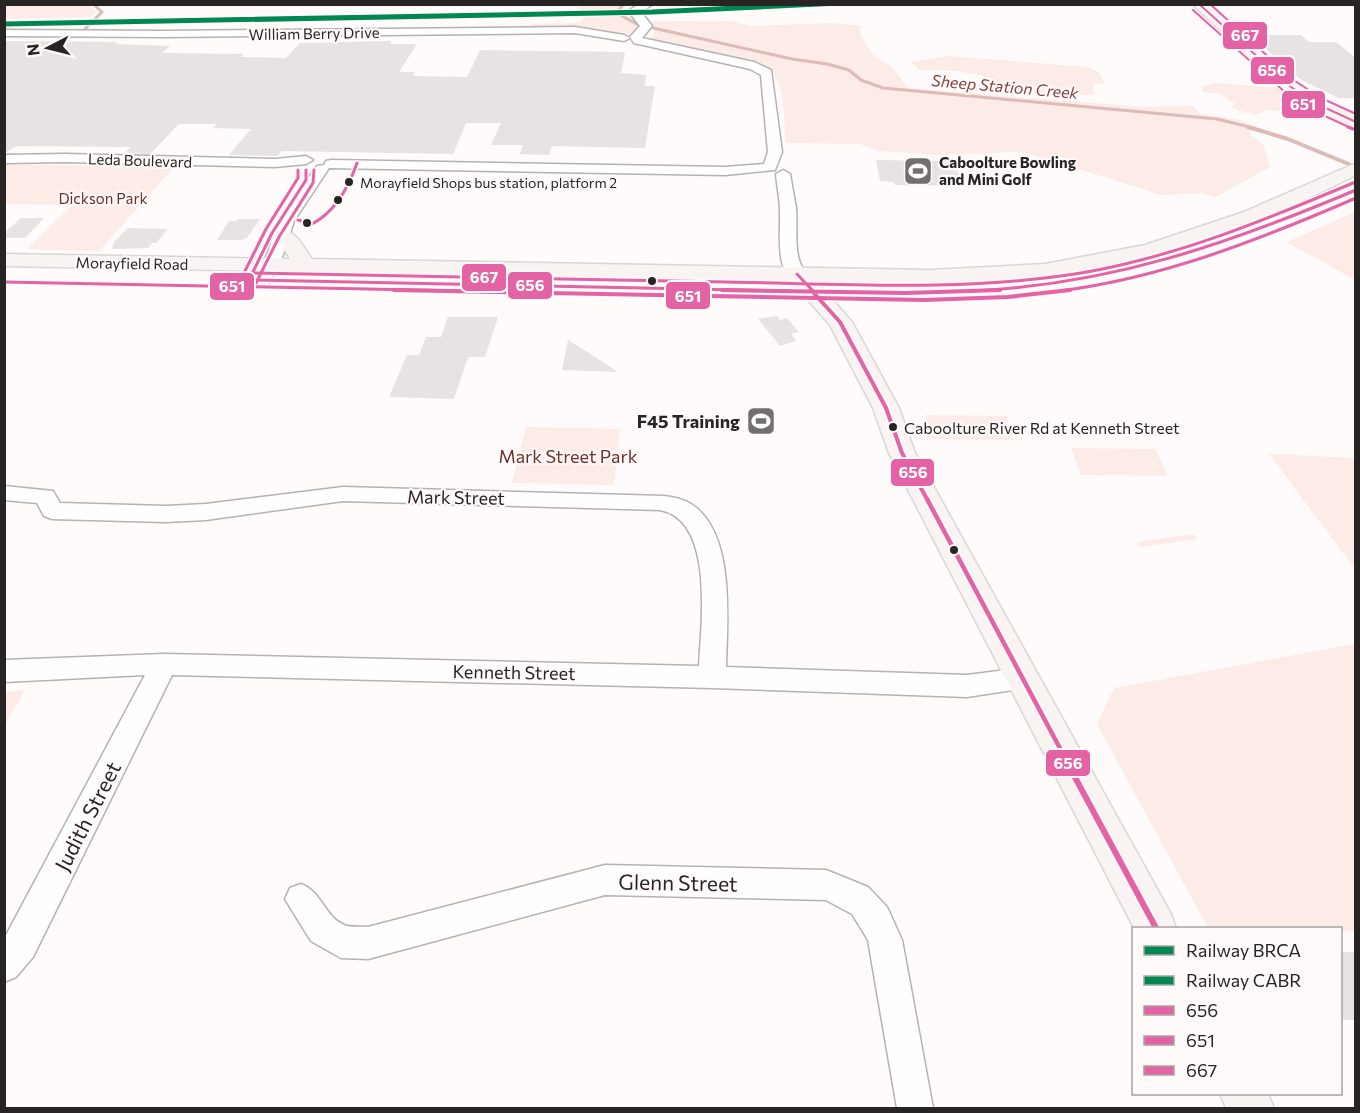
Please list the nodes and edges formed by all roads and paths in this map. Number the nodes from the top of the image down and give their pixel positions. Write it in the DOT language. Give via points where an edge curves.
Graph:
graph roads {
  1 [pos="648,4"];
  2 [pos="1198,4"];
  3 [pos="1208,4"];
  4 [pos="4,33"];
  5 [pos="633,38"];
  6 [pos="1356,113"];
  7 [pos="1356,122"];
  8 [pos="4,159"];
  9 [pos="313,166"];
  10 [pos="774,171"];
  11 [pos="1352,177"];
  12 [pos="274,240"];
  13 [pos="4,260"];
  14 [pos="190,264"];
  15 [pos="306,266"];
  16 [pos="259,273"];
  17 [pos="4,274"];
  18 [pos="786,280"];
  19 [pos="813,291"];
  20 [pos="895,438"];
  21 [pos="4,493"];
  22 [pos="164,664"];
  23 [pos="4,671"];
  24 [pos="712,677"];
  25 [pos="1022,679"];
  26 [pos="301,899"];
  27 [pos="1155,927"];
  28 [pos="4,965"];
  29 [pos="915,1108"];
  1 -- 5 [label="street" via="634,11 645,26"];
  2 -- 7 [label="main road" via="1298,92"];
  3 -- 6 [label="main road" via="1296,86"];
  4 -- 5 [label="street, William Berry Drive" via="574,30"];
  5 -- 10 [label="street, William Berry Drive" via="765,71 769,77 775,152 780,157"];
  8 -- 9 [label="street, Leda Boulevard"];
  9 -- 10 [label="street, Leda Boulevard"];
  9 -- 12 [label="street"];
  10 -- 18 [label="street, William Berry Drive" via="771,214"];
  10 -- 18 [label="street, William Berry Drive" via="788,209 791,267"];
  11 -- 18 [label="main road, Morayfield Road" via="1217,231 1096,264 976,276"];
  11 -- 19 [label="main road, Morayfield Road" via="1215,246 1111,275 1047,286 972,292"];
  12 -- 14 [label="main road" via="246,253"];
  12 -- 15 [label="main road" via="291,241"];
  12 -- 16 [label="street"];
  13 -- 14 [label="main road, Morayfield Road"];
  14 -- 16 [label="main road, Morayfield Road"];
  15 -- 16 [label="main road, Morayfield Road"];
  15 -- 18 [label="main road, Morayfield Road"];
  16 -- 17 [label="main road, Morayfield Road"];
  16 -- 18 [label="main road, Morayfield Road"];
  18 -- 19 [label="main road, Morayfield Road"];
  18 -- 20 [label="main road" via="828,330 872,410"];
  19 -- 20 [label="main road" via="836,316 863,363 886,408"];
  20 -- 25 [label="main road"];
  21 -- 24 [label="street, Mark Street" via="45,496 52,511 166,514 343,494 669,504 684,510 698,524 710,557 714,575"];
  22 -- 23 [label="street, Kenneth Street"];
  22 -- 24 [label="street, Kenneth Street"];
  22 -- 28 [label="street, Judith Street" via="21,945"];
  24 -- 25 [label="street, Kenneth Street" via="967,686"];
  25 -- 27 [label="main road"];
  26 -- 29 [label="street, Glenn Street" via="323,930 341,942 368,944 605,880 826,885 845,891 864,903 877,918 885,940"];
}
